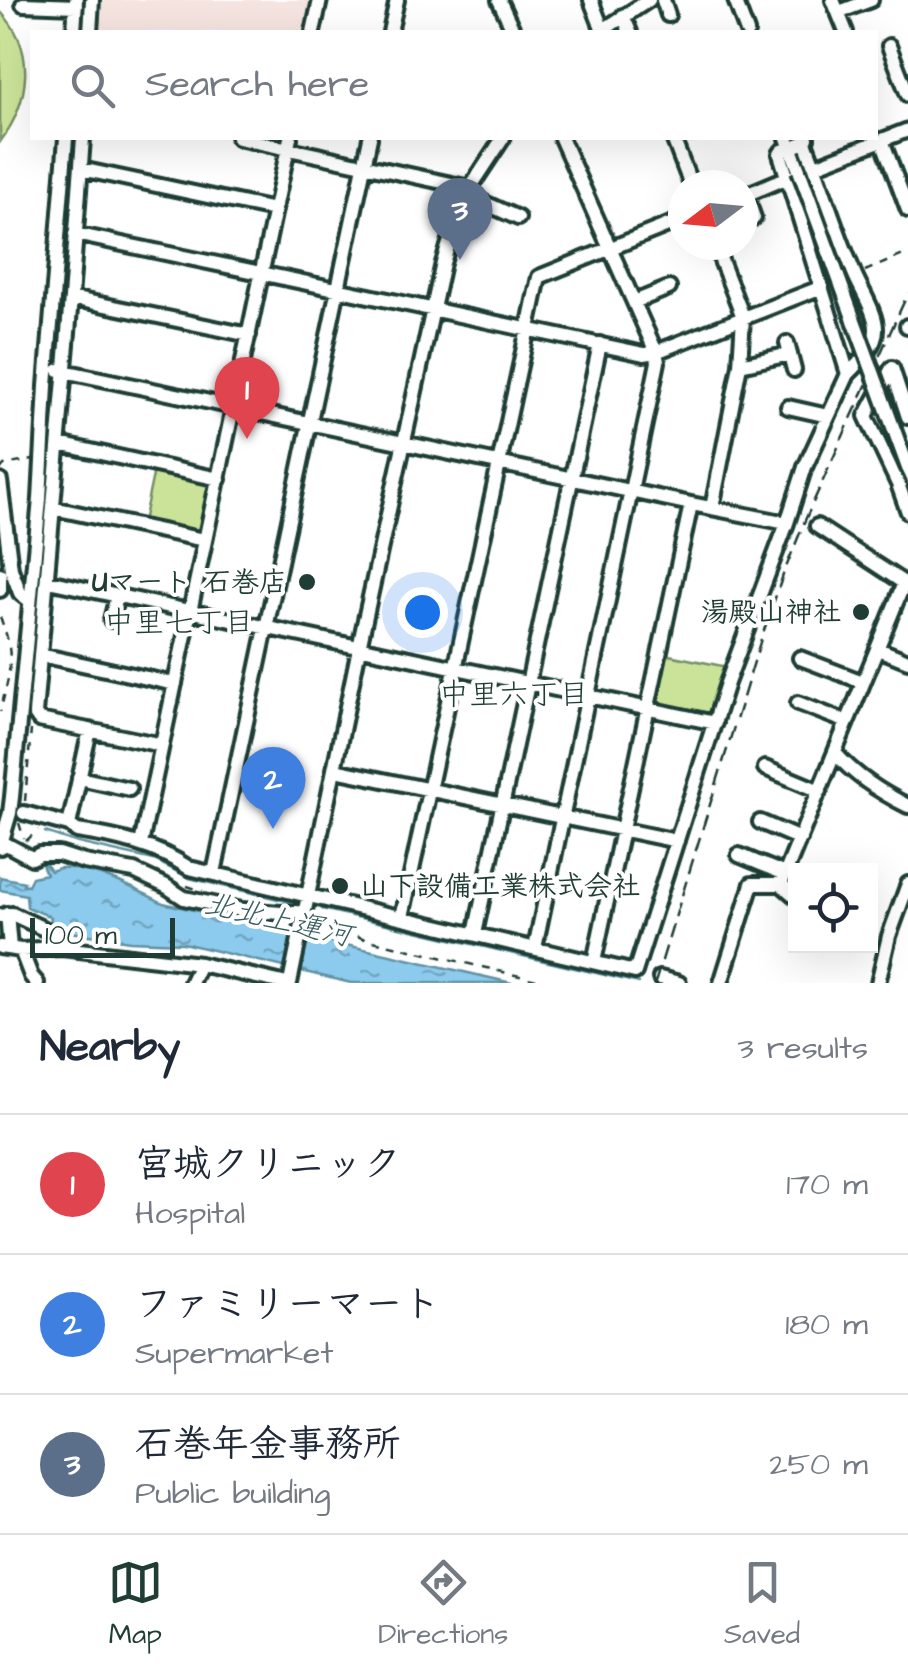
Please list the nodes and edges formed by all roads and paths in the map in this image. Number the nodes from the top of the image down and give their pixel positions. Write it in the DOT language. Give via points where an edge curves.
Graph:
graph roads {
  1 [pos="92,0"];
  2 [pos="320,0"];
  3 [pos="397,0"];
  4 [pos="499,0"];
  5 [pos="591,0"];
  6 [pos="649,0"];
  7 [pos="663,0"];
  8 [pos="734,0"];
  9 [pos="871,0"];
  10 [pos="76,3"];
  11 [pos="23,4"];
  12 [pos="836,6"];
  13 [pos="668,15"];
  14 [pos="623,16"];
  15 [pos="74,30"];
  16 [pos="90,30"];
  17 [pos="313,30"];
  18 [pos="390,30"];
  19 [pos="513,30"];
  20 [pos="600,30"];
  21 [pos="604,30"];
  22 [pos="629,30"];
  23 [pos="746,30"];
  24 [pos="845,30"];
  25 [pos="888,46"];
  26 [pos="908,95"];
  27 [pos="908,130"];
  28 [pos="66,140"];
  29 [pos="83,140"];
  30 [pos="258,140"];
  31 [pos="370,140"];
  32 [pos="502,140"];
  33 [pos="562,140"];
  34 [pos="674,140"];
  35 [pos="806,140"];
  36 [pos="882,140"];
  37 [pos="789,142"];
  38 [pos="289,143"];
  39 [pos="364,164"];
  40 [pos="814,166"];
  41 [pos="81,169"];
  42 [pos="685,170"];
  43 [pos="793,174"];
  44 [pos="758,189"];
  45 [pos="469,192"];
  46 [pos="274,210"];
  47 [pos="908,210"];
  48 [pos="518,218"];
  49 [pos="668,225"];
  50 [pos="75,234"];
  51 [pos="610,247"];
  52 [pos="908,254"];
  53 [pos="721,260"];
  54 [pos="262,272"];
  55 [pos="855,275"];
  56 [pos="802,278"];
  57 [pos="820,280"];
  58 [pos="669,288"];
  59 [pos="337,289"];
  60 [pos="71,298"];
  61 [pos="634,302"];
  62 [pos="52,306"];
  63 [pos="433,310"];
  64 [pos="743,317"];
  65 [pos="528,329"];
  66 [pos="249,335"];
  67 [pos="600,344"];
  68 [pos="656,352"];
  69 [pos="740,365"];
  70 [pos="62,370"];
  71 [pos="794,370"];
  72 [pos="848,374"];
  73 [pos="234,406"];
  74 [pos="788,407"];
  75 [pos="828,416"];
  76 [pos="908,417"];
  77 [pos="308,423"];
  78 [pos="43,432"];
  79 [pos="404,443"];
  80 [pos="59,444"];
  81 [pos="37,456"];
  82 [pos="500,463"];
  83 [pos="908,468"];
  84 [pos="0,470"];
  85 [pos="572,478"];
  86 [pos="219,479"];
  87 [pos="0,481"];
  88 [pos="631,490"];
  89 [pos="691,504"];
  90 [pos="52,508"];
  91 [pos="712,508"];
  92 [pos="908,512"];
  93 [pos="787,522"];
  94 [pos="817,526"];
  95 [pos="204,540"];
  96 [pos="0,574"];
  97 [pos="48,581"];
  98 [pos="906,583"];
  99 [pos="0,590"];
  100 [pos="117,596"];
  101 [pos="30,601"];
  102 [pos="190,611"];
  103 [pos="0,617"];
  104 [pos="112,620"];
  105 [pos="266,628"];
  106 [pos="360,647"];
  107 [pos="878,649"];
  108 [pos="40,655"];
  109 [pos="800,658"];
  110 [pos="908,661"];
  111 [pos="456,668"];
  112 [pos="863,682"];
  113 [pos="528,683"];
  114 [pos="175,684"];
  115 [pos="588,696"];
  116 [pos="798,703"];
  117 [pos="647,708"];
  118 [pos="0,712"];
  119 [pos="847,722"];
  120 [pos="32,723"];
  121 [pos="715,723"];
  122 [pos="90,730"];
  123 [pos="162,746"];
  124 [pos="836,753"];
  125 [pos="766,768"];
  126 [pos="335,770"];
  127 [pos="80,778"];
  128 [pos="129,788"];
  129 [pos="429,790"];
  130 [pos="820,791"];
  131 [pos="503,804"];
  132 [pos="908,806"];
  133 [pos="24,813"];
  134 [pos="562,818"];
  135 [pos="48,820"];
  136 [pos="760,822"];
  137 [pos="68,825"];
  138 [pos="622,830"];
  139 [pos="800,838"];
  140 [pos="2,839"];
  141 [pos="25,842"];
  142 [pos="677,842"];
  143 [pos="141,844"];
  144 [pos="739,855"];
  145 [pos="28,857"];
  146 [pos="214,874"];
  147 [pos="783,879"];
  148 [pos="908,884"];
  149 [pos="788,886"];
  150 [pos="310,896"];
  151 [pos="14,914"];
  152 [pos="402,917"];
  153 [pos="44,918"];
  154 [pos="304,918"];
  155 [pos="475,934"];
  156 [pos="10,948"];
  157 [pos="62,948"];
  158 [pos="535,948"];
  159 [pos="594,962"];
  160 [pos="200,964"];
  161 [pos="636,972"];
  162 [pos="288,980"];
  163 [pos="37,983"];
  164 [pos="191,983"];
  165 [pos="549,983"];
  166 [pos="679,983"];
  167 [pos="721,983"];
  168 [pos="878,983"];
  1 -- 16 [label="street"];
  2 -- 17 [label="street"];
  3 -- 18 [label="street"];
  4 -- 19 [label="street"];
  5 -- 20 [label="street"];
  6 -- 14 [label="street"];
  7 -- 13 [label="street"];
  8 -- 23 [label="street"];
  9 -- 12 [label="street"];
  10 -- 11 [label="street"];
  10 -- 15 [label="street"];
  12 -- 24 [label="street"];
  14 -- 21 [label="street"];
  14 -- 22 [label="street"];
  25 -- 26 [label="street"];
  27 -- 36 [label="street"];
  28 -- 62 [label="street"];
  29 -- 41 [label="street"];
  30 -- 38 [label="street"];
  31 -- 39 [label="street"];
  32 -- 45 [label="street"];
  33 -- 51 [label="street"];
  34 -- 42 [label="street"];
  35 -- 37 [label="street"];
  35 -- 40 [label="street"];
  36 -- 40 [label="street"];
  36 -- 47 [label="street"];
  37 -- 43 [label="street"];
  38 -- 39 [label="street"];
  38 -- 46 [label="street"];
  39 -- 45 [label="street"];
  39 -- 59 [label="street"];
  40 -- 55 [label="street"];
  41 -- 46 [label="street"];
  41 -- 50 [label="street"];
  43 -- 44 [label="street"];
  43 -- 57 [label="street"];
  43 -- 83 [label="street, bridge"];
  45 -- 48 [label="street"];
  45 -- 63 [label="street"];
  46 -- 54 [label="street"];
  49 -- 51 [label="street"];
  50 -- 54 [label="street"];
  50 -- 60 [label="street"];
  51 -- 61 [label="street"];
  51 -- 65 [label="street" via="542,274"];
  52 -- 55 [label="path"];
  53 -- 64 [label="street"];
  54 -- 59 [label="street"];
  54 -- 66 [label="street"];
  55 -- 72 [label="street" via="877,324 876,336"];
  56 -- 57 [label="street"];
  57 -- 64 [label="street"];
  57 -- 72 [label="street"];
  58 -- 61 [label="street"];
  59 -- 63 [label="street"];
  59 -- 77 [label="street"];
  60 -- 66 [label="street"];
  60 -- 70 [label="street"];
  61 -- 68 [label="street"];
  62 -- 70 [label="street"];
  62 -- 78 [label="street"];
  63 -- 65 [label="street"];
  63 -- 79 [label="street"];
  64 -- 68 [label="street"];
  64 -- 69 [label="street"];
  65 -- 67 [label="street"];
  65 -- 82 [label="street"];
  66 -- 73 [label="street"];
  67 -- 68 [label="street"];
  67 -- 85 [label="street"];
  68 -- 88 [label="street"];
  69 -- 71 [label="street" via="788,349"];
  69 -- 91 [label="street"];
  70 -- 73 [label="street"];
  70 -- 78 [label="street"];
  70 -- 80 [label="street"];
  72 -- 75 [label="street"];
  73 -- 77 [label="street"];
  73 -- 86 [label="street"];
  74 -- 75 [label="street"];
  75 -- 93 [label="street"];
  76 -- 92 [label="street" via="892,368 866,416"];
  77 -- 79 [label="street"];
  77 -- 105 [label="street"];
  78 -- 101 [label="street"];
  79 -- 82 [label="street"];
  79 -- 106 [label="street"];
  80 -- 86 [label="street"];
  80 -- 90 [label="street"];
  81 -- 84 [label="path"];
  82 -- 85 [label="street"];
  82 -- 111 [label="street"];
  85 -- 88 [label="street"];
  85 -- 113 [label="street"];
  86 -- 95 [label="street"];
  87 -- 101 [label="street" via="15,586"];
  88 -- 89 [label="street"];
  88 -- 115 [label="street"];
  89 -- 91 [label="street"];
  89 -- 117 [label="street"];
  90 -- 95 [label="street"];
  90 -- 97 [label="street"];
  91 -- 93 [label="street"];
  93 -- 121 [label="street"];
  94 -- 98 [label="street"];
  95 -- 102 [label="street"];
  96 -- 99 [label="street"];
  97 -- 100 [label="street"];
  97 -- 108 [label="street"];
  98 -- 107 [label="street"];
  100 -- 102 [label="street"];
  100 -- 104 [label="street"];
  101 -- 140 [label="street" via="12,797"];
  102 -- 105 [label="street"];
  102 -- 114 [label="street"];
  103 -- 118 [label="path" via="11,663"];
  105 -- 106 [label="street"];
  105 -- 146 [label="street"];
  106 -- 111 [label="street"];
  106 -- 126 [label="street"];
  107 -- 110 [label="street"];
  107 -- 112 [label="street"];
  108 -- 114 [label="street"];
  108 -- 122 [label="street" via="35,714"];
  109 -- 112 [label="street"];
  111 -- 113 [label="street"];
  111 -- 129 [label="street"];
  112 -- 119 [label="street"];
  113 -- 115 [label="street"];
  113 -- 131 [label="street"];
  114 -- 123 [label="street"];
  115 -- 117 [label="street"];
  115 -- 134 [label="street"];
  116 -- 119 [label="street"];
  117 -- 121 [label="street"];
  117 -- 138 [label="street"];
  119 -- 124 [label="street"];
  120 -- 133 [label="path"];
  121 -- 142 [label="street"];
  122 -- 123 [label="street"];
  122 -- 127 [label="street"];
  123 -- 143 [label="street"];
  124 -- 130 [label="street"];
  124 -- 132 [label="street"];
  125 -- 130 [label="street"];
  126 -- 129 [label="street"];
  126 -- 150 [label="street"];
  127 -- 128 [label="street"];
  127 -- 137 [label="street"];
  129 -- 131 [label="street"];
  129 -- 152 [label="street"];
  130 -- 139 [label="street"];
  131 -- 134 [label="street"];
  131 -- 155 [label="street"];
  133 -- 135 [label="street"];
  133 -- 141 [label="path" via="19,825"];
  134 -- 138 [label="street"];
  134 -- 158 [label="street"];
  135 -- 137 [label="street"];
  135 -- 141 [label="path"];
  136 -- 139 [label="street"];
  137 -- 143 [label="street"];
  138 -- 142 [label="street"];
  138 -- 159 [label="street"];
  139 -- 147 [label="street"];
  140 -- 145 [label="street"];
  141 -- 145 [label="path"];
  142 -- 161 [label="street"];
  143 -- 146 [label="street"];
  144 -- 147 [label="street"];
  145 -- 154 [label="street" via="59,854 134,870 184,898"];
  146 -- 150 [label="street"];
  147 -- 149 [label="street"];
  147 -- 167 [label="street" via="752,884"];
  148 -- 168 [label="street"];
  150 -- 152 [label="street"];
  150 -- 154 [label="street"];
  151 -- 153 [label="street"];
  151 -- 156 [label="street"];
  151 -- 157 [label="street" via="55,934"];
  152 -- 155 [label="street"];
  154 -- 162 [label="street"];
  154 -- 165 [label="path" via="365,940"];
  155 -- 158 [label="street"];
  156 -- 157 [label="street"];
  156 -- 163 [label="street"];
  157 -- 160 [label="street"];
  158 -- 159 [label="street"];
  159 -- 161 [label="street"];
  160 -- 162 [label="street"];
  160 -- 164 [label="street"];
  161 -- 166 [label="street"];
}
